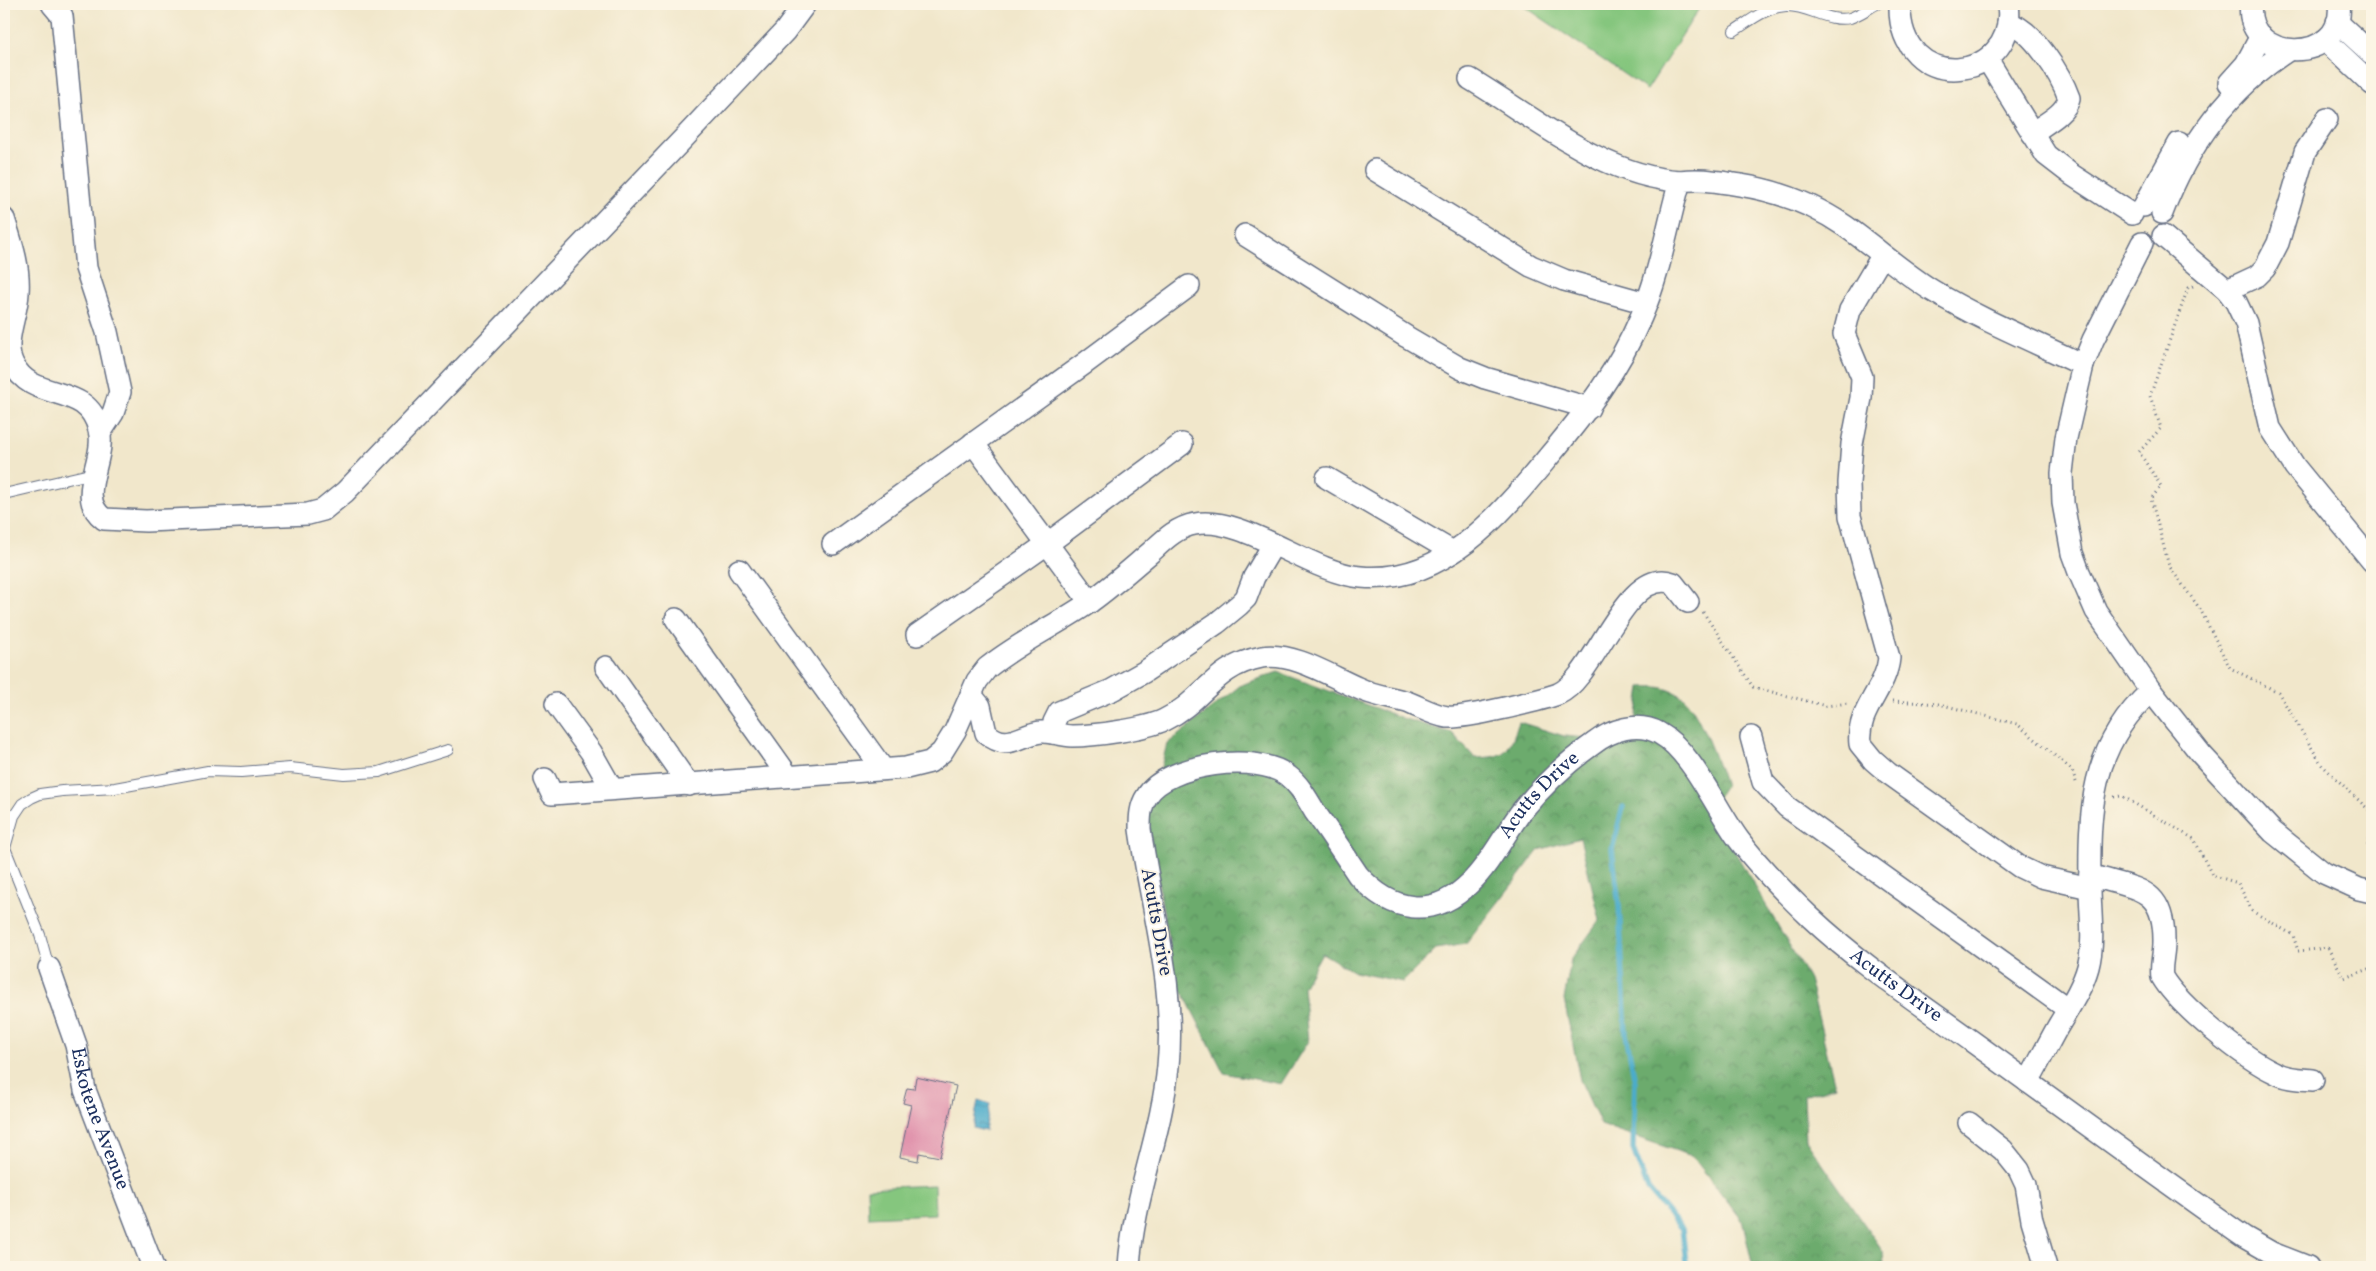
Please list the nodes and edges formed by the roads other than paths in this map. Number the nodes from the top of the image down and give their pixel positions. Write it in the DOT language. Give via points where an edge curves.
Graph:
graph roads {
  1 [pos="52,4"];
  2 [pos="805,4"];
  3 [pos="1877,4"];
  4 [pos="1900,4"];
  5 [pos="2251,4"];
  6 [pos="2341,10"];
  7 [pos="2008,13"];
  8 [pos="1734,31"];
  9 [pos="2261,36"];
  10 [pos="2325,40"];
  11 [pos="2287,50"];
  12 [pos="2372,54"];
  13 [pos="1988,59"];
  14 [pos="1470,79"];
  15 [pos="2372,84"];
  16 [pos="2327,119"];
  17 [pos="2032,133"];
  18 [pos="1375,170"];
  19 [pos="1680,181"];
  20 [pos="2146,211"];
  21 [pos="4,219"];
  22 [pos="1245,235"];
  23 [pos="2163,236"];
  24 [pos="2142,244"];
  25 [pos="1882,256"];
  26 [pos="2220,284"];
  27 [pos="1189,286"];
  28 [pos="1646,303"];
  29 [pos="2083,365"];
  30 [pos="1589,408"];
  31 [pos="100,433"];
  32 [pos="973,444"];
  33 [pos="1182,444"];
  34 [pos="94,473"];
  35 [pos="1326,478"];
  36 [pos="4,494"];
  37 [pos="833,544"];
  38 [pos="1047,544"];
  39 [pos="1273,545"];
  40 [pos="1453,552"];
  41 [pos="2372,561"];
  42 [pos="739,570"];
  43 [pos="1090,602"];
  44 [pos="1688,602"];
  45 [pos="676,620"];
  46 [pos="917,635"];
  47 [pos="606,667"];
  48 [pos="2151,691"];
  49 [pos="972,695"];
  50 [pos="556,704"];
  51 [pos="1053,733"];
  52 [pos="1752,738"];
  53 [pos="448,750"];
  54 [pos="883,769"];
  55 [pos="788,776"];
  56 [pos="544,779"];
  57 [pos="689,785"];
  58 [pos="612,789"];
  59 [pos="2090,882"];
  60 [pos="2372,892"];
  61 [pos="49,968"];
  62 [pos="2068,1009"];
  63 [pos="2313,1080"];
  64 [pos="2028,1082"];
  65 [pos="1970,1123"];
  66 [pos="153,1267"];
  67 [pos="1129,1267"];
  68 [pos="2046,1267"];
  69 [pos="2308,1267"];
  1 -- 31 [label="street" via="62,16 86,268 107,332 120,392 113,413"];
  2 -- 34 [label="street" via="785,30 684,138 345,492 323,510 308,514 209,519 104,520 95,511 91,499"];
  3 -- 8 [label="lane" via="1849,18 1804,7 1784,6 1765,12"];
  4 -- 13 [label="street" via="1904,36 1912,50 1925,61 1940,68 1957,70"];
  5 -- 9 [label="street" via="2254,23"];
  6 -- 10 [label="street"];
  6 -- 12 [label="street"];
  7 -- 13 [label="street" via="1999,47"];
  7 -- 17 [label="street" via="2038,46 2069,98 2058,114"];
  9 -- 11 [label="street" via="2273,46"];
  9 -- 20 [label="street" via="2246,64 2186,134"];
  10 -- 11 [label="street" via="2314,48"];
  10 -- 15 [label="street"];
  11 -- 20 [label="street" via="2262,67 2236,92"];
  13 -- 17 [label="street"];
  14 -- 19 [label="street" via="1579,147 1620,168 1662,180"];
  16 -- 26 [label="street" via="2305,152 2278,242 2265,268 2257,276"];
  17 -- 20 [label="street" via="2053,161"];
  18 -- 28 [label="street" via="1531,266 1564,280"];
  19 -- 25 [label="street" via="1708,180 1781,194 1830,216"];
  19 -- 28 [label="street"];
  20 -- 23 [label="street" via="2166,222"];
  20 -- 24 [label="street" via="2129,220 2131,234"];
  21 -- 31 [label="street" via="18,278 9,352 13,364 34,385 81,401 91,410"];
  22 -- 30 [label="street" via="1460,368"];
  23 -- 24 [label="street" via="2154,243"];
  23 -- 26 [label="street"];
  24 -- 29 [label="street"];
  25 -- 29 [label="street" via="1950,301"];
  25 -- 59 [label="street" via="1856,297 1844,327 1845,342 1862,377 1852,444 1850,516 1889,658 1887,670 1860,725 1860,744 1888,773 2032,874"];
  26 -- 41 [label="street" via="2236,302 2246,323 2270,428 2295,468"];
  27 -- 32 [label="street"];
  28 -- 30 [label="street" via="1638,326"];
  29 -- 48 [label="street" via="2066,438 2062,473 2063,503 2072,553 2096,611"];
  30 -- 40 [label="street" via="1503,510"];
  31 -- 34 [label="street" via="100,453"];
  32 -- 37 [label="street"];
  32 -- 38 [label="street"];
  33 -- 38 [label="street"];
  34 -- 36 [label="lane"];
  35 -- 40 [label="street"];
  38 -- 43 [label="street"];
  38 -- 46 [label="street"];
  39 -- 40 [label="street" via="1337,572 1373,578 1406,574"];
  39 -- 43 [label="street" via="1219,524 1206,522 1187,526 1172,534"];
  39 -- 51 [label="street" via="1246,598 1217,623 1144,672 1060,712 1054,722"];
  42 -- 54 [label="street"];
  43 -- 49 [label="street" via="997,660 981,674"];
  44 -- 51 [label="street" via="1673,583 1647,585 1618,618 1574,682 1564,691 1535,701 1446,717 1372,694 1289,660 1263,657 1229,668 1160,722 1140,728 1080,735"];
  45 -- 55 [label="street"];
  47 -- 57 [label="street"];
  48 -- 59 [label="street" via="2128,714 2116,732 2096,776"];
  48 -- 60 [label="street" via="2201,754 2278,837 2324,872"];
  49 -- 51 [label="street" via="980,706 986,732 1001,742 1037,733"];
  49 -- 54 [label="street" via="949,742 937,758 917,766"];
  50 -- 58 [label="street" via="591,752"];
  52 -- 62 [label="street" via="1764,782 1773,795"];
  53 -- 61 [label="lane" via="379,772 344,774 290,768 208,771 115,788 62,791 31,798 14,816 5,848 40,935"];
  54 -- 55 [label="street"];
  55 -- 57 [label="street"];
  56 -- 58 [label="street" via="552,794"];
  57 -- 58 [label="street"];
  59 -- 62 [label="street" via="2090,956 2082,983"];
  59 -- 63 [label="street" via="2140,890 2158,903 2165,925 2162,978 2181,1001 2209,1026 2272,1071 2284,1077"];
  61 -- 66 [label="street, Eskotene Avenue" via="76,1045 85,1090"];
  62 -- 64 [label="street"];
  64 -- 67 [label="street, Acutts Drive" via="1838,943 1774,881 1739,840 1680,750 1667,738 1649,729 1633,728 1608,734 1569,762 1522,811 1471,882 1448,901 1430,906 1394,903 1368,886 1299,786 1277,768 1231,763 1180,774 1161,783 1148,794 1143,804 1140,829 1168,987 1169,1053 1164,1097 1138,1199"];
  64 -- 69 [label="street, Acutts Drive" via="2244,1237 2272,1253"];
  65 -- 68 [label="street" via="2003,1150 2019,1170 2026,1185"];
}
